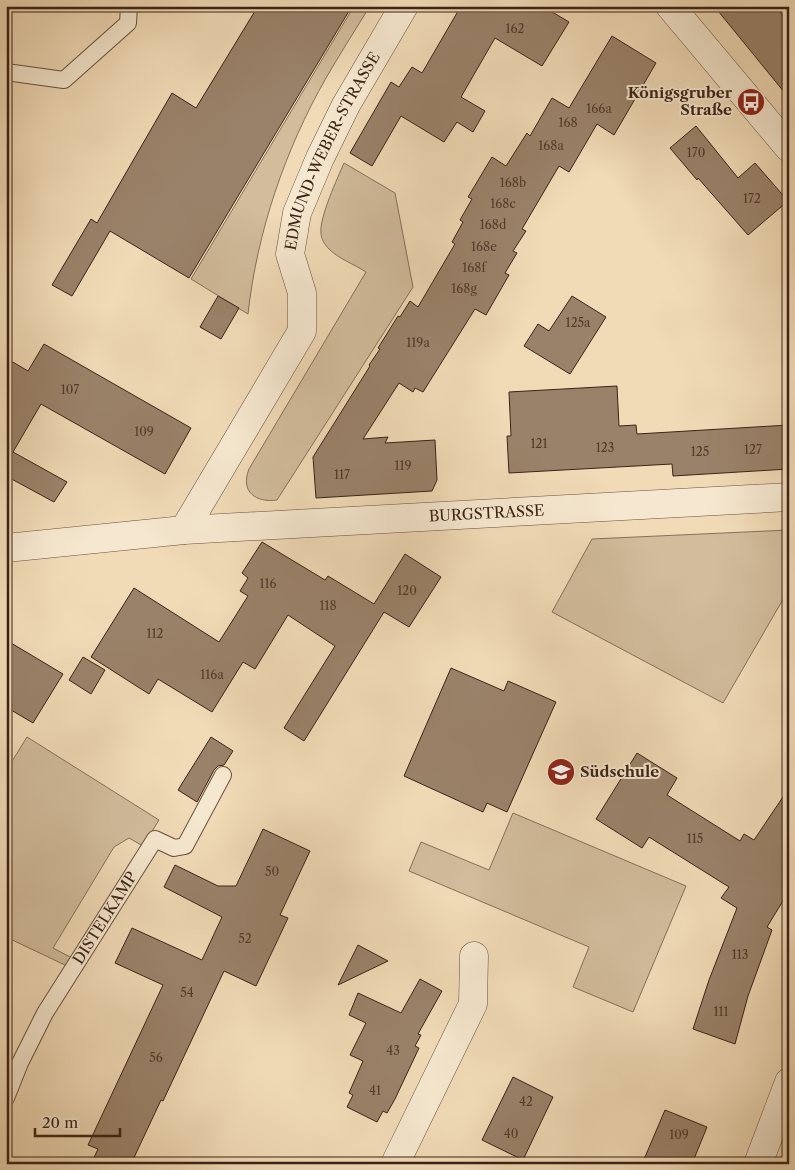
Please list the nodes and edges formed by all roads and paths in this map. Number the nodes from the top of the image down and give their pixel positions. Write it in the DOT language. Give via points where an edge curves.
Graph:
graph roads {
  1 [pos="129,6"];
  2 [pos="404,6"];
  3 [pos="670,6"];
  4 [pos="6,72"];
  5 [pos="789,148"];
  6 [pos="789,497"];
  7 [pos="184,530"];
  8 [pos="6,548"];
  9 [pos="223,776"];
  10 [pos="474,956"];
  11 [pos="789,1082"];
  12 [pos="6,1098"];
  13 [pos="394,1164"];
  14 [pos="758,1164"];
  1 -- 4 [label="lane" via="128,24 64,80"];
  2 -- 7 [label="street, EDMUND-WEBER-STRASSE" via="346,105 297,213 290,254 302,293 302,331"];
  3 -- 5 [label="street"];
  6 -- 7 [label="street, BURGSTRASSE"];
  7 -- 8 [label="street, BURGSTRASSE"];
  9 -- 12 [label="lane, DISTELKAMP" via="185,846 174,848 155,839 45,1013"];
  10 -- 13 [label="street" via="473,1004"];
  11 -- 14 [label="street"];
}
